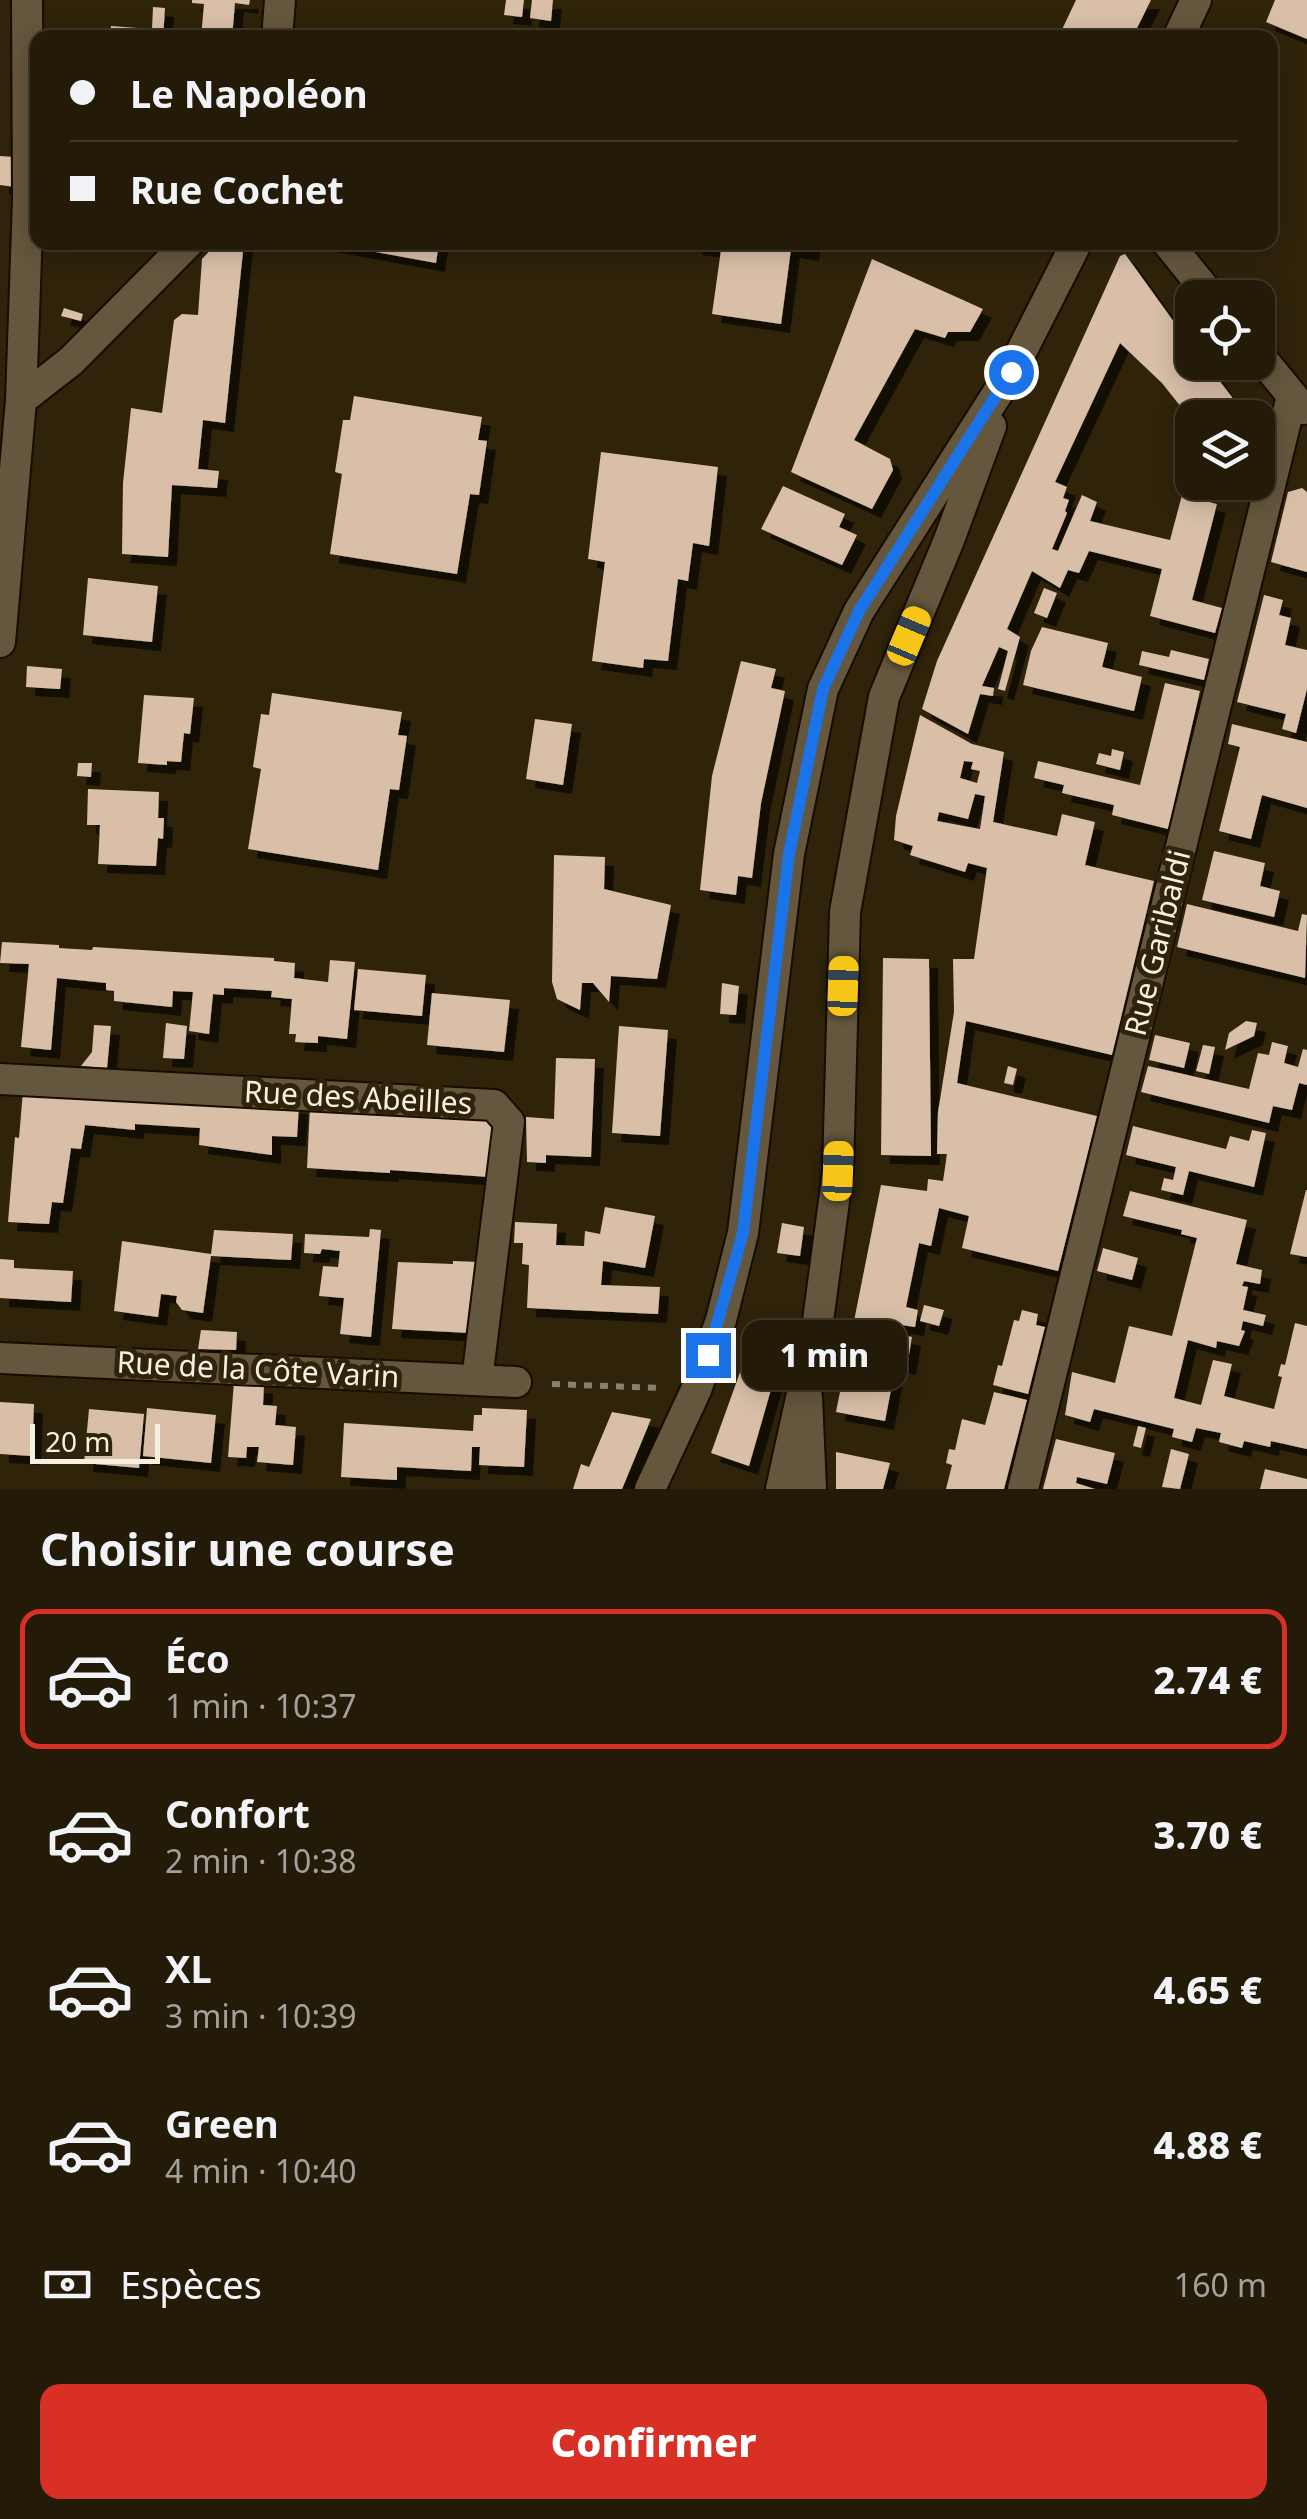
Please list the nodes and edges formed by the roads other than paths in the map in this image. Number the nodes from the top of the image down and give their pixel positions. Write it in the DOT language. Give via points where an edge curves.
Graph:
graph roads {
  1 [pos="27,0"];
  2 [pos="1196,0"];
  3 [pos="1182,30"];
  4 [pos="181,250"];
  5 [pos="1073,250"];
  6 [pos="1173,250"];
  7 [pos="1198,280"];
  8 [pos="1011,372"];
  9 [pos="1275,375"];
  10 [pos="21,400"];
  11 [pos="1300,405"];
  12 [pos="4,549"];
  13 [pos="0,642"];
  14 [pos="0,1079"];
  15 [pos="0,1358"];
  16 [pos="478,1380"];
  17 [pos="516,1382"];
  18 [pos="806,1384"];
  19 [pos="650,1489"];
  20 [pos="781,1489"];
  21 [pos="810,1489"];
  22 [pos="1023,1489"];
  1 -- 10 [label="street"];
  2 -- 3 [label="street"];
  4 -- 10 [label="street" via="71,362"];
  5 -- 8 [label="street"];
  6 -- 7 [label="street"];
  8 -- 18 [label="street" via="884,697 845,912 838,1171"];
  8 -- 19 [label="street" via="859,611 823,689 789,854 743,1233 696,1390"];
  9 -- 11 [label="street"];
  10 -- 12 [label="street"];
  11 -- 22 [label="street, Rue Garibaldi"];
  12 -- 13 [label="street"];
  14 -- 16 [label="street, Rue des Abeilles" via="494,1105 509,1122"];
  15 -- 16 [label="street, Rue de la Côte Varin"];
  16 -- 17 [label="street, Rue de la Côte Varin"];
  18 -- 20 [label="street"];
  18 -- 21 [label="street"];
}
